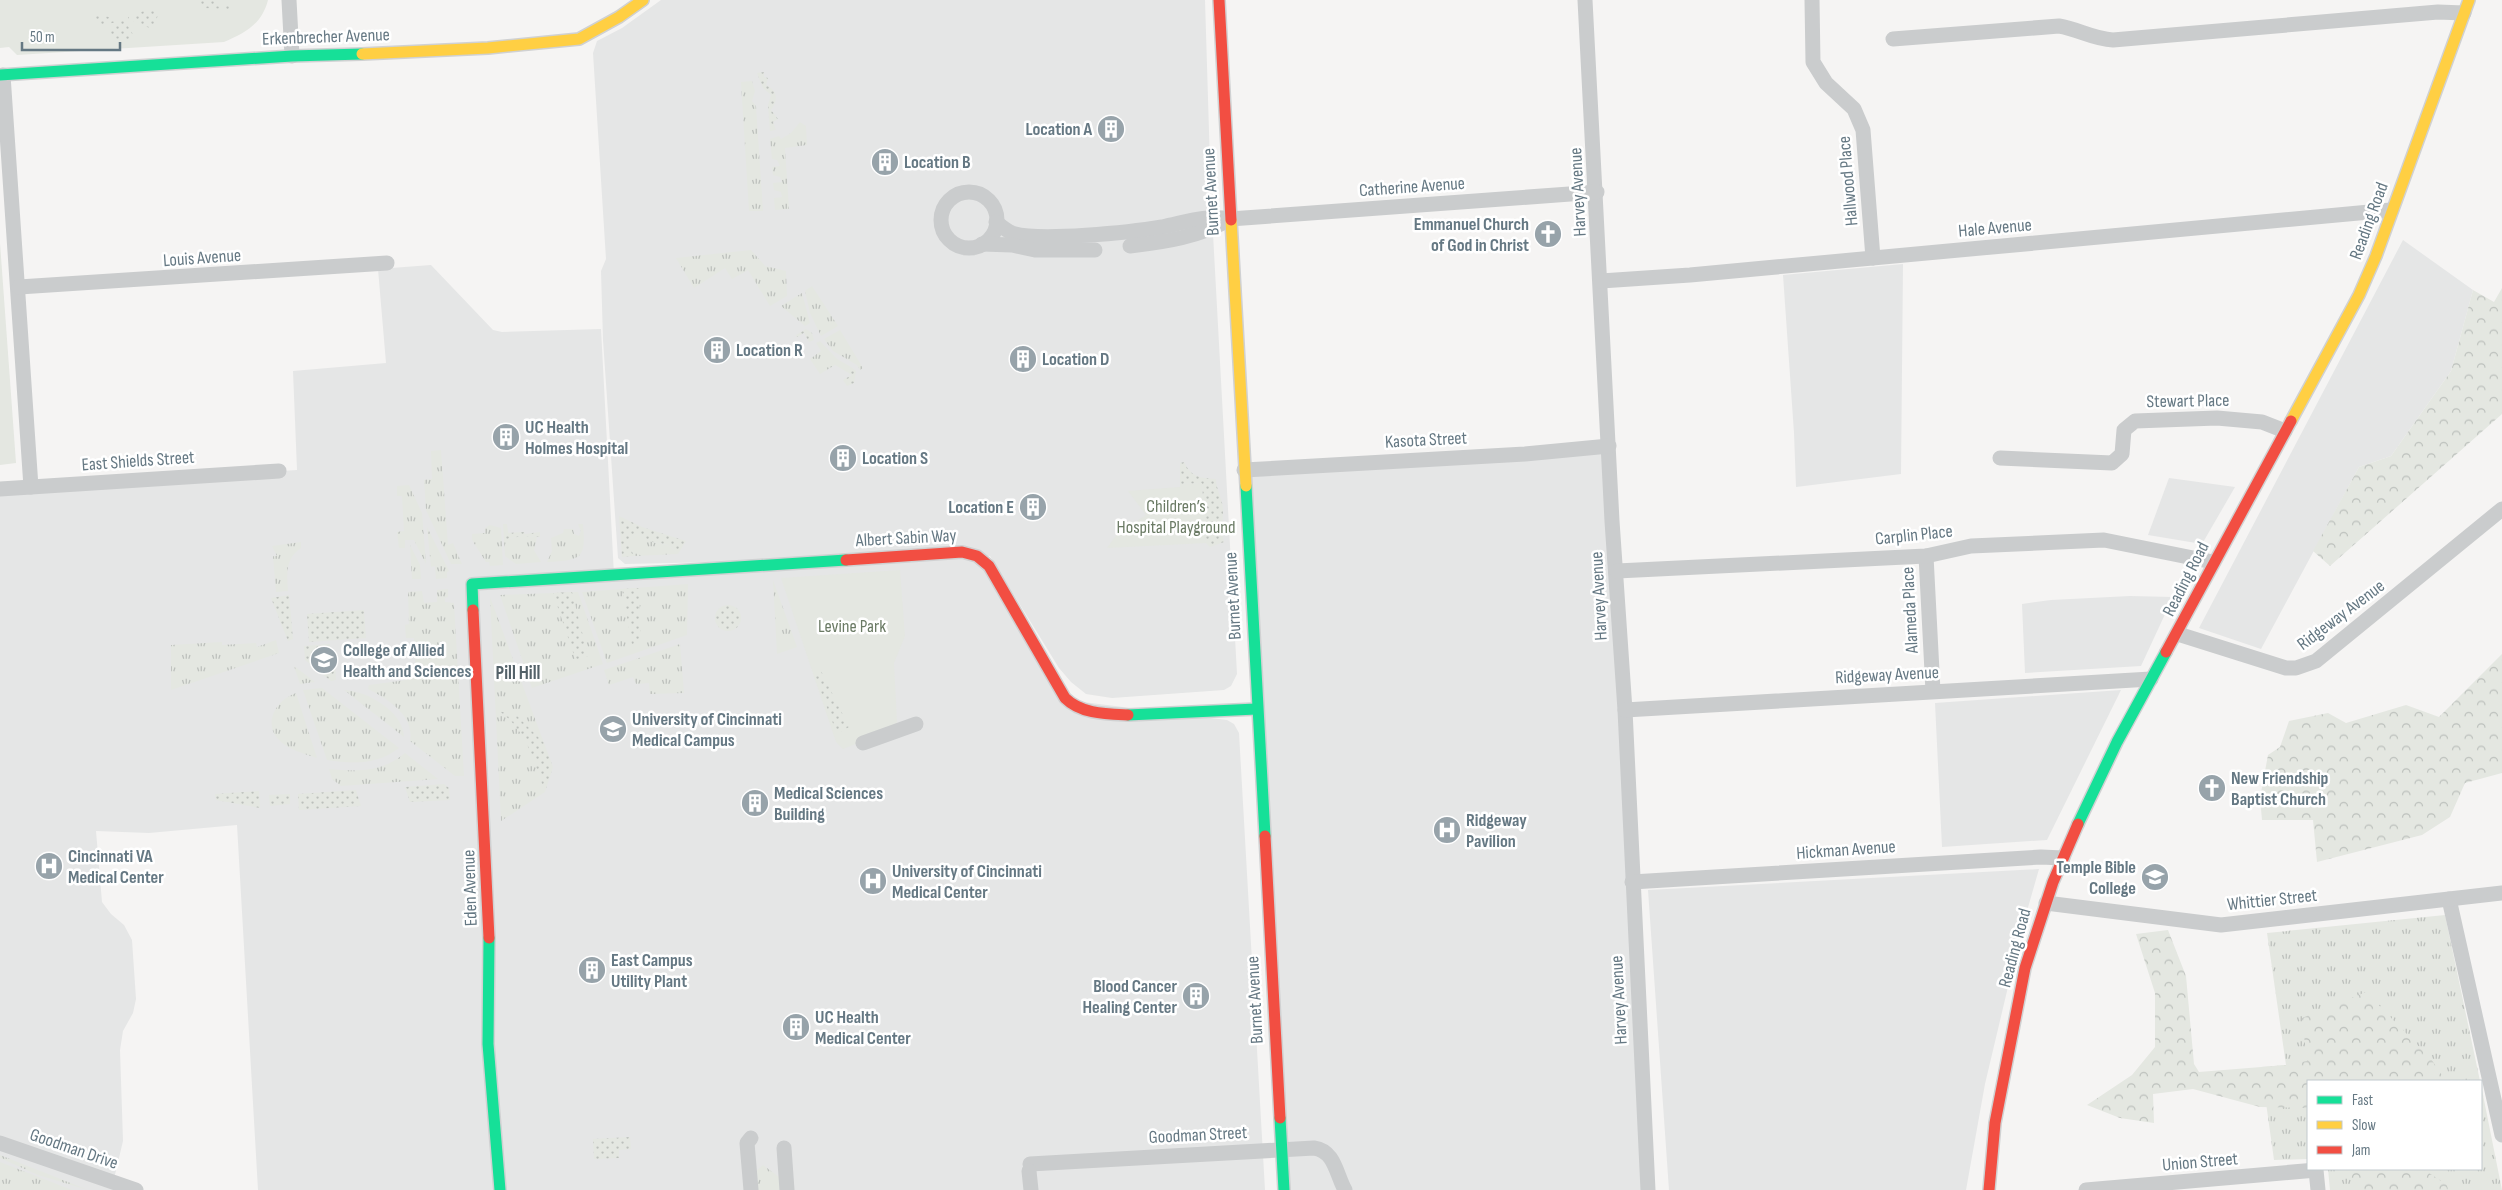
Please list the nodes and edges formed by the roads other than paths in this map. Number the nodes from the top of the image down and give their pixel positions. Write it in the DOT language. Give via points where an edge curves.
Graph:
graph roads {
  1 [pos="289,0"];
  2 [pos="643,0"];
  3 [pos="1219,0"];
  4 [pos="1223,0"];
  5 [pos="1585,0"];
  6 [pos="1812,0"];
  7 [pos="2466,7"];
  8 [pos="1893,39"];
  9 [pos="292,56"];
  10 [pos="2,75"];
  11 [pos="1597,192"];
  12 [pos="2392,210"];
  13 [pos="1230,219"];
  14 [pos="996,222"];
  15 [pos="982,244"];
  16 [pos="1130,246"];
  17 [pos="1095,250"];
  18 [pos="1873,258"];
  19 [pos="387,263"];
  20 [pos="1601,281"];
  21 [pos="19,287"];
  22 [pos="2285,432"];
  23 [pos="1610,446"];
  24 [pos="2000,458"];
  25 [pos="1244,470"];
  26 [pos="280,471"];
  27 [pos="31,488"];
  28 [pos="0,489"];
  29 [pos="2502,510"];
  30 [pos="1926,556"];
  31 [pos="2213,562"];
  32 [pos="1617,572"];
  33 [pos="472,584"];
  34 [pos="2178,634"];
  35 [pos="2151,679"];
  36 [pos="1933,692"];
  37 [pos="1256,709"];
  38 [pos="1625,710"];
  39 [pos="916,724"];
  40 [pos="863,743"];
  41 [pos="2063,858"];
  42 [pos="1632,882"];
  43 [pos="2502,893"];
  44 [pos="2449,899"];
  45 [pos="2046,903"];
  46 [pos="2502,1135"];
  47 [pos="751,1138"];
  48 [pos="0,1143"];
  49 [pos="784,1148"];
  50 [pos="1282,1149"];
  51 [pos="2170,1186"];
  52 [pos="136,1190"];
  53 [pos="500,1190"];
  54 [pos="750,1190"];
  55 [pos="787,1190"];
  56 [pos="1031,1190"];
  57 [pos="1284,1190"];
  58 [pos="1344,1190"];
  59 [pos="1648,1190"];
  60 [pos="1989,1190"];
  61 [pos="2086,1190"];
  62 [pos="2318,1190"];
  1 -- 9 [label="street"];
  2 -- 9 [label="street, Erkenbrecher Avenue" via="579,39 406,54"];
  3 -- 4 [label="street"];
  3 -- 13 [label="street, Burnet Avenue"];
  5 -- 11 [label="street, Harvey Avenue"];
  6 -- 18 [label="street, Hallwood Place" via="1814,62 1826,83 1854,109 1863,130"];
  7 -- 8 [label="street" via="2113,40 2059,26"];
  7 -- 12 [label="street, Reading Road"];
  9 -- 10 [label="street, Erkenbrecher Avenue"];
  10 -- 21 [label="street"];
  11 -- 13 [label="street, Catherine Avenue"];
  11 -- 20 [label="street, Harvey Avenue"];
  12 -- 18 [label="street, Hale Avenue"];
  12 -- 22 [label="street, Reading Road" via="2359,295"];
  13 -- 14 [label="street, Catherine Avenue" via="1210,216 1146,229 1043,236 1012,233"];
  13 -- 16 [label="street, Catherine Avenue" via="1210,231"];
  13 -- 25 [label="street, Burnet Avenue"];
  14 -- 15 [label="street" via="994,231"];
  14 -- 15 [label="street" via="992,204 977,193 959,194 945,205 941,223 949,239 965,247"];
  15 -- 17 [label="street" via="1035,250"];
  18 -- 20 [label="street, Hale Avenue"];
  19 -- 21 [label="street, Louis Avenue"];
  20 -- 23 [label="street, Harvey Avenue"];
  21 -- 27 [label="street"];
  22 -- 24 [label="street, Stewart Place" via="2262,422 2244,420 2135,421 2124,430 2122,454 2112,464"];
  22 -- 31 [label="street, Reading Road"];
  23 -- 25 [label="street, Kasota Street"];
  23 -- 32 [label="street, Harvey Avenue"];
  25 -- 37 [label="street, Burnet Avenue"];
  26 -- 27 [label="street, East Shields Street"];
  27 -- 28 [label="street, East Shields Street"];
  29 -- 34 [label="street, Ridgeway Avenue" via="2307,666 2286,668"];
  30 -- 31 [label="street, Carplin Place" via="1971,546 2104,540"];
  30 -- 32 [label="street, Carplin Place"];
  30 -- 36 [label="street, Alameda Place"];
  31 -- 34 [label="street, Reading Road"];
  32 -- 38 [label="street, Harvey Avenue"];
  33 -- 37 [label="street, Albert Sabin Way" via="962,552 975,554 984,559 1059,691 1076,707 1106,714"];
  33 -- 53 [label="street, Eden Avenue" via="490,961 488,1044"];
  34 -- 35 [label="street, Reading Road"];
  35 -- 36 [label="street, Ridgeway Avenue"];
  35 -- 41 [label="street, Reading Road" via="2097,781"];
  36 -- 38 [label="street, Ridgeway Avenue"];
  37 -- 50 [label="street, Burnet Avenue"];
  38 -- 42 [label="street, Harvey Avenue"];
  39 -- 40 [label="street"];
  41 -- 42 [label="street, Hickman Avenue"];
  41 -- 45 [label="street, Reading Road"];
  42 -- 59 [label="street, Harvey Avenue"];
  43 -- 44 [label="street, Whittier Street"];
  44 -- 45 [label="street, Whittier Street" via="2221,925"];
  44 -- 46 [label="street"];
  45 -- 60 [label="street, Reading Road" via="2025,968 1995,1123"];
  47 -- 54 [label="street" via="747,1143"];
  48 -- 52 [label="street, Goodman Drive"];
  49 -- 55 [label="street"];
  50 -- 56 [label="street, Goodman Street" via="1029,1168"];
  50 -- 57 [label="street, Burnet Avenue"];
  50 -- 58 [label="street, Goodman Street" via="1314,1148 1327,1153"];
  51 -- 61 [label="street, Union Street"];
  51 -- 62 [label="street, Union Street" via="2316,1170"];
}
